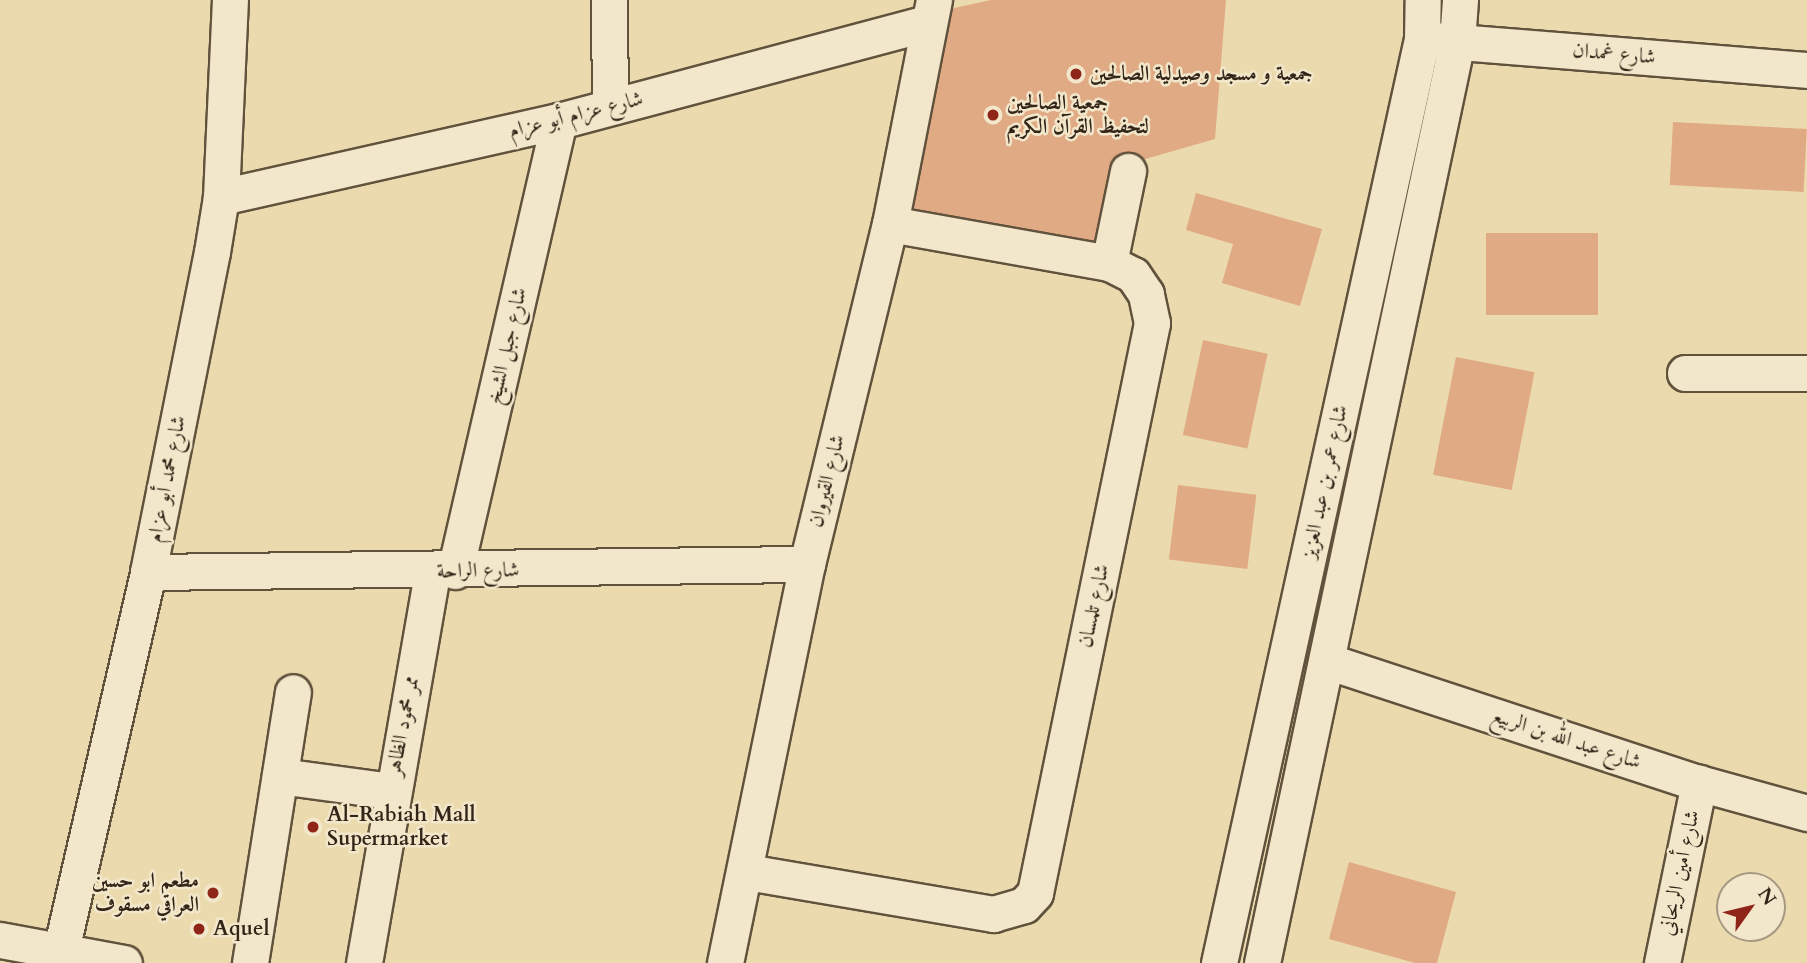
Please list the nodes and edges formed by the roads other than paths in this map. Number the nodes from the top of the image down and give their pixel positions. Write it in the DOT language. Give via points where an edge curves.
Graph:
graph roads {
  1 [pos="230,0"];
  2 [pos="609,0"];
  3 [pos="1423,0"];
  4 [pos="1460,0"];
  5 [pos="931,11"];
  6 [pos="1422,39"];
  7 [pos="1457,42"];
  8 [pos="1807,70"];
  9 [pos="610,107"];
  10 [pos="559,121"];
  11 [pos="1128,171"];
  12 [pos="221,197"];
  13 [pos="890,224"];
  14 [pos="1109,263"];
  15 [pos="1685,373"];
  16 [pos="1807,373"];
  17 [pos="807,564"];
  18 [pos="444,571"];
  19 [pos="148,572"];
  20 [pos="1327,661"];
  21 [pos="293,692"];
  22 [pos="279,776"];
  23 [pos="1699,783"];
  24 [pos="391,791"];
  25 [pos="1807,813"];
  26 [pos="747,873"];
  27 [pos="0,940"];
  28 [pos="60,958"];
  29 [pos="124,963"];
  30 [pos="250,963"];
  31 [pos="363,963"];
  32 [pos="725,963"];
  33 [pos="1219,963"];
  34 [pos="1262,963"];
  35 [pos="1661,963"];
  1 -- 12 [label="street, شارع محمد أبو عزام"];
  2 -- 9 [label="street"];
  3 -- 6 [label="street, شارع عمر بن عبد العزيز"];
  4 -- 7 [label="street, شارع عمر بن عبد العزيز"];
  5 -- 9 [label="street, شارع عزام أبو عزام"];
  5 -- 13 [label="street, شارع القيروان"];
  6 -- 7 [label="street, شارع غمدان"];
  6 -- 33 [label="street, شارع عمر بن عبد العزيز"];
  7 -- 8 [label="street, شارع غمدان"];
  7 -- 20 [label="street, شارع عمر بن عبد العزيز"];
  9 -- 10 [label="street, شارع عزام أبو عزام"];
  10 -- 12 [label="street, شارع عزام أبو عزام"];
  10 -- 18 [label="street, شارع جبل الشيخ"];
  11 -- 14 [label="street"];
  12 -- 19 [label="street, شارع محمد أبو عزام"];
  13 -- 14 [label="street, شارع تلمسان"];
  13 -- 17 [label="street, شارع القيروان"];
  14 -- 26 [label="street, شارع تلمسان" via="1133,275 1146,294 1152,323 1035,893 1024,905 993,915"];
  15 -- 16 [label="street"];
  17 -- 18 [label="street, شارع الراحة"];
  17 -- 26 [label="street, شارع القيروان"];
  18 -- 19 [label="street, شارع الراحة"];
  18 -- 24 [label="street, ممر محمود الظاهر"];
  19 -- 28 [label="street, شارع محمد أبو عزام"];
  20 -- 23 [label="street, شارع عبد الله بن الربيع"];
  20 -- 34 [label="street, شارع عمر بن عبد العزيز"];
  21 -- 22 [label="street"];
  22 -- 24 [label="street"];
  22 -- 30 [label="street"];
  23 -- 25 [label="street, شارع عبد الله بن الربيع"];
  23 -- 35 [label="street, شارع أمين الريحاني"];
  24 -- 31 [label="street, ممر محمود الظاهر"];
  26 -- 32 [label="street, شارع القيروان"];
  27 -- 28 [label="street"];
  28 -- 29 [label="street"];
}
